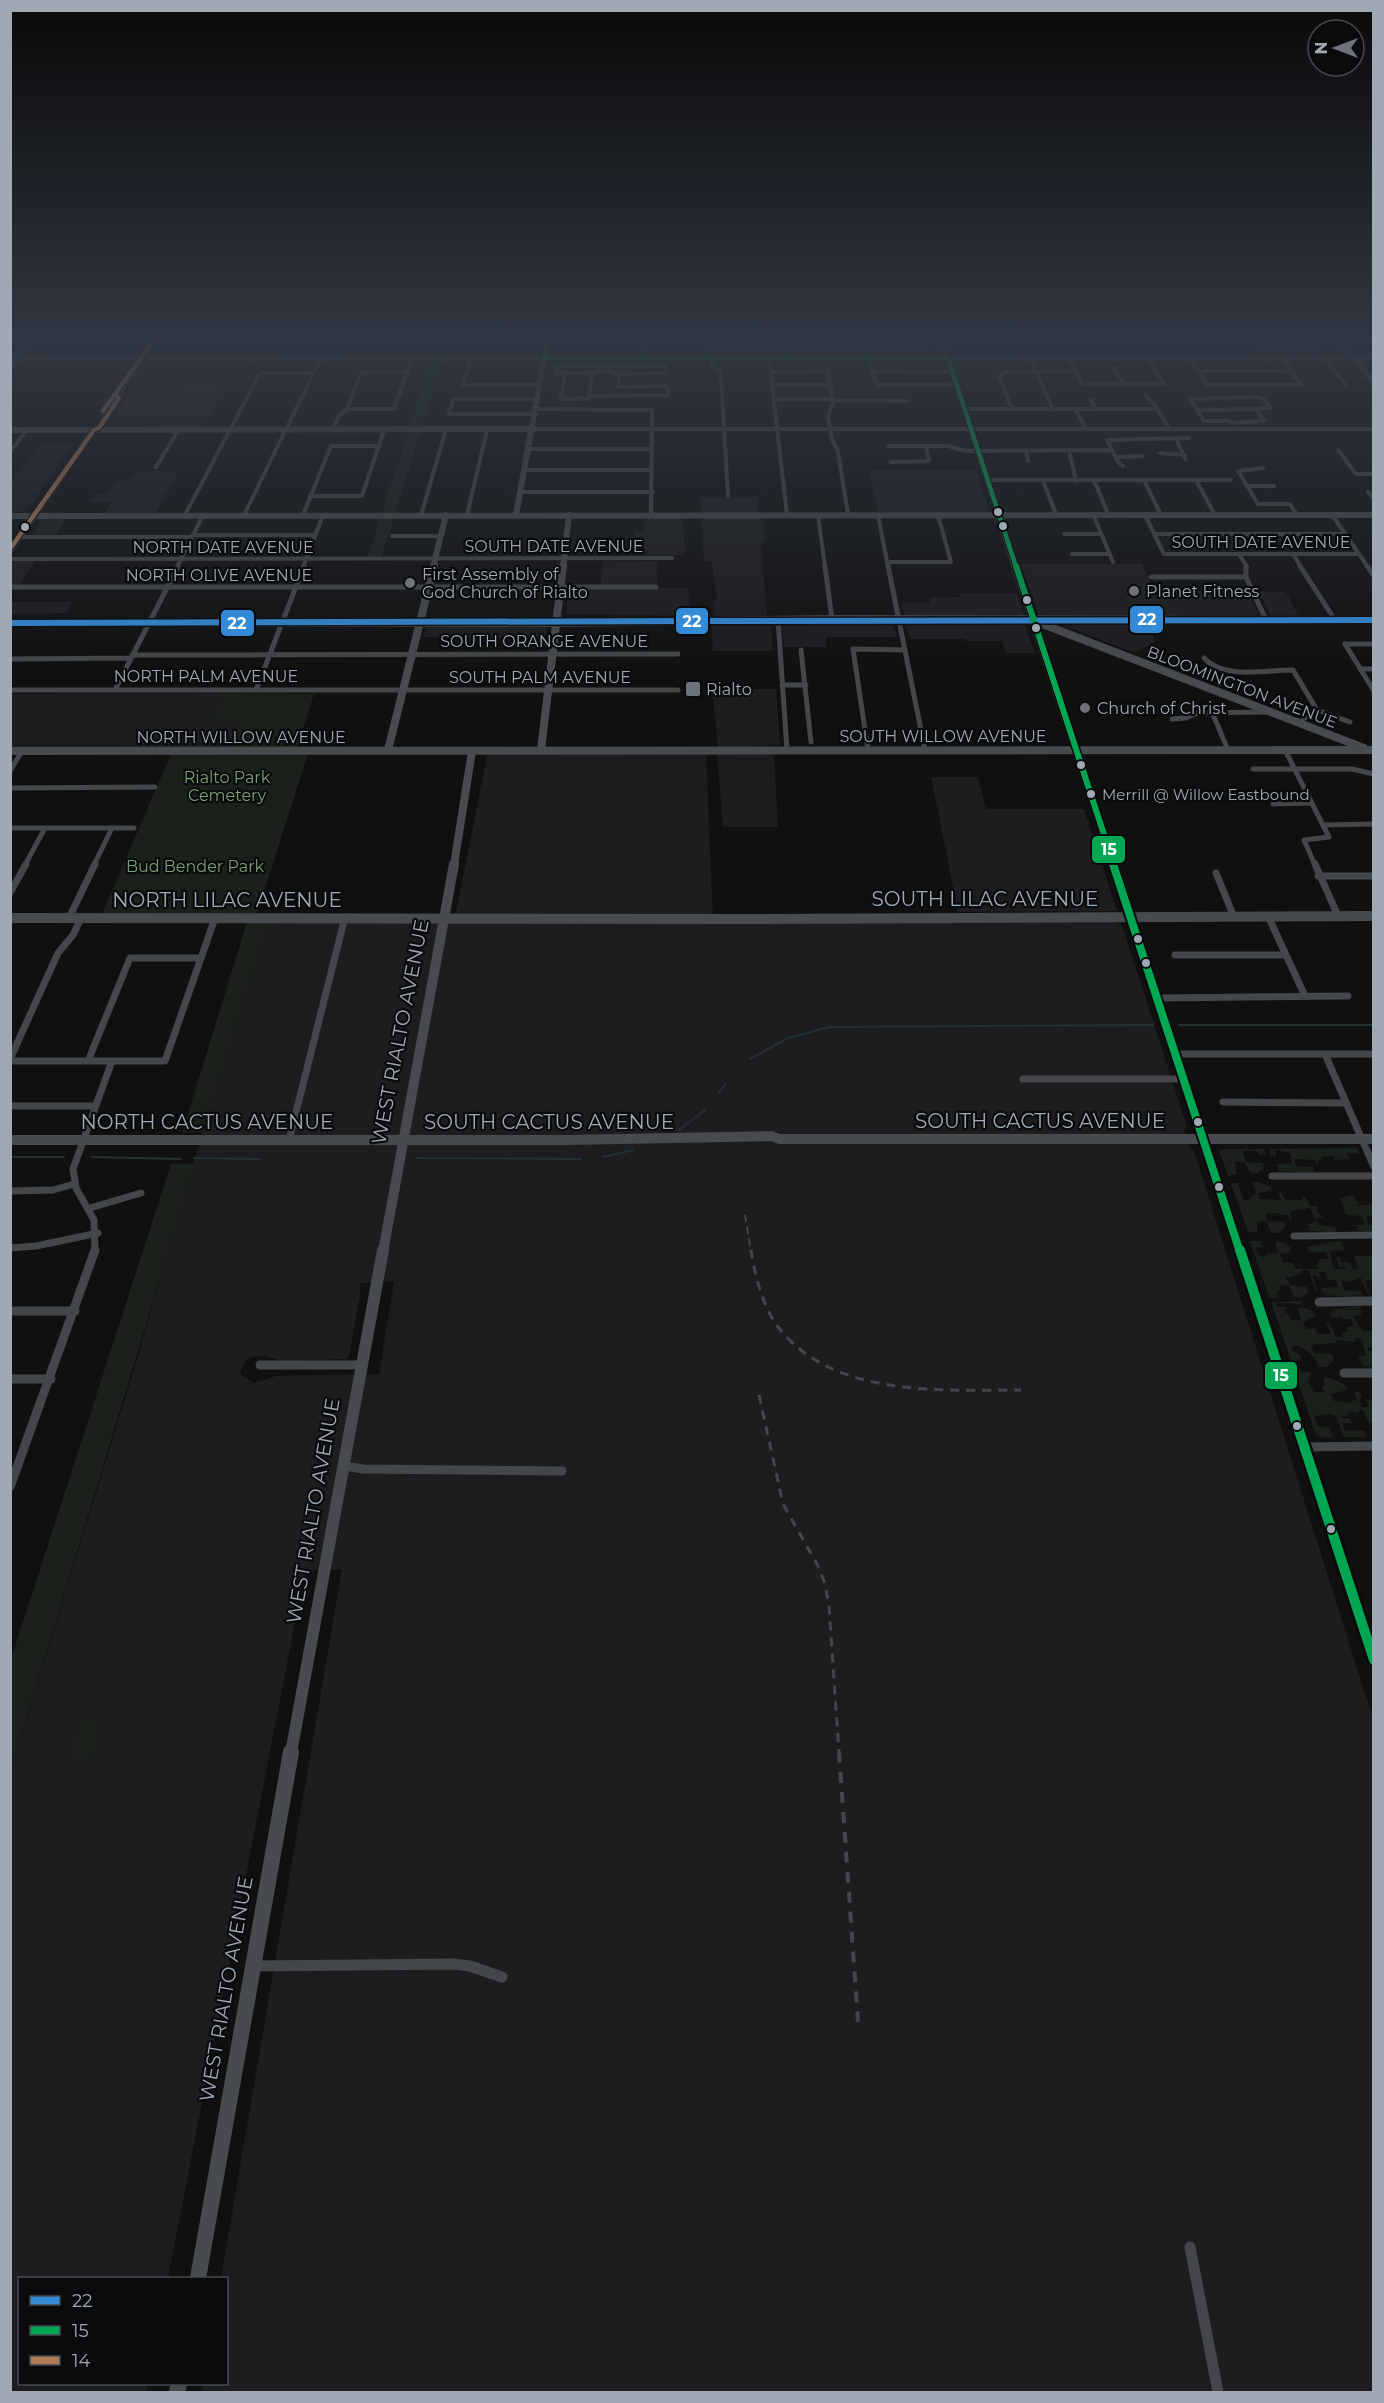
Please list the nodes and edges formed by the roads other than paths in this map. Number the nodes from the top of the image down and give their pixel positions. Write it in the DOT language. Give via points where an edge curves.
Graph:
graph roads {
  1 [pos="81,448"];
  2 [pos="167,448"];
  3 [pos="221,448"];
  4 [pos="277,448"];
  5 [pos="330,448"];
  6 [pos="379,448"];
  7 [pos="441,448"];
  8 [pos="483,448"];
  9 [pos="724,448"];
  10 [pos="781,448"];
  11 [pos="837,448"];
  12 [pos="926,448"];
  13 [pos="956,448"];
  14 [pos="977,448"];
  15 [pos="1181,448"];
  16 [pos="529,449"];
  17 [pos="651,449"];
  18 [pos="1026,450"];
  19 [pos="1069,450"];
  20 [pos="1112,450"];
  21 [pos="1338,450"];
  22 [pos="978,451"];
  23 [pos="1160,453"];
  24 [pos="1143,456"];
  25 [pos="1115,457"];
  26 [pos="891,462"];
  27 [pos="1028,462"];
  28 [pos="1123,466"];
  29 [pos="156,467"];
  30 [pos="1263,468"];
  31 [pos="525,470"];
  32 [pos="651,470"];
  33 [pos="1374,474"];
  34 [pos="988,480"];
  35 [pos="1094,480"];
  36 [pos="1144,480"];
  37 [pos="1196,480"];
  38 [pos="1231,480"];
  39 [pos="1043,481"];
  40 [pos="1076,481"];
  41 [pos="1247,486"];
  42 [pos="1274,486"];
  43 [pos="522,492"];
  44 [pos="653,492"];
  45 [pos="1368,492"];
  46 [pos="310,496"];
  47 [pos="728,496"];
  48 [pos="1374,498"];
  49 [pos="520,501"];
  50 [pos="1056,514"];
  51 [pos="1093,514"];
  52 [pos="1108,514"];
  53 [pos="1145,514"];
  54 [pos="185,515"];
  55 [pos="203,515"];
  56 [pos="244,515"];
  57 [pos="303,515"];
  58 [pos="324,515"];
  59 [pos="421,515"];
  60 [pos="446,515"];
  61 [pos="467,515"];
  62 [pos="498,515"];
  63 [pos="516,515"];
  64 [pos="538,515"];
  65 [pos="569,515"];
  66 [pos="651,515"];
  67 [pos="787,515"];
  68 [pos="818,515"];
  69 [pos="848,515"];
  70 [pos="878,515"];
  71 [pos="938,515"];
  72 [pos="999,515"];
  73 [pos="1161,515"];
  74 [pos="1215,515"];
  75 [pos="1298,515"];
  76 [pos="1332,515"];
  77 [pos="1374,515"];
  78 [pos="10,516"];
  79 [pos="34,516"];
  80 [pos="1064,534"];
  81 [pos="1101,534"];
  82 [pos="1154,534"];
  83 [pos="1346,534"];
  84 [pos="316,535"];
  85 [pos="193,536"];
  86 [pos="392,536"];
  87 [pos="441,536"];
  88 [pos="19,537"];
  89 [pos="10,550"];
  90 [pos="1072,554"];
  91 [pos="1109,554"];
  92 [pos="1239,554"];
  93 [pos="1293,554"];
  94 [pos="1359,554"];
  95 [pos="436,558"];
  96 [pos="564,558"];
  97 [pos="672,558"];
  98 [pos="10,559"];
  99 [pos="180,559"];
  100 [pos="307,559"];
  101 [pos="888,562"];
  102 [pos="1113,562"];
  103 [pos="1374,576"];
  104 [pos="1151,577"];
  105 [pos="1246,577"];
  106 [pos="10,587"];
  107 [pos="166,587"];
  108 [pos="296,587"];
  109 [pos="428,587"];
  110 [pos="561,587"];
  111 [pos="656,587"];
  112 [pos="10,618"];
  113 [pos="832,619"];
  114 [pos="900,619"];
  115 [pos="284,620"];
  116 [pos="419,620"];
  117 [pos="556,620"];
  118 [pos="778,620"];
  119 [pos="1032,620"];
  120 [pos="1266,620"];
  121 [pos="1335,620"];
  122 [pos="1374,620"];
  123 [pos="150,622"];
  124 [pos="10,623"];
  125 [pos="1062,625"];
  126 [pos="1374,644"];
  127 [pos="801,650"];
  128 [pos="905,650"];
  129 [pos="678,654"];
  130 [pos="271,655"];
  131 [pos="411,655"];
  132 [pos="551,655"];
  133 [pos="131,657"];
  134 [pos="1204,658"];
  135 [pos="10,659"];
  136 [pos="1361,669"];
  137 [pos="1374,669"];
  138 [pos="783,685"];
  139 [pos="806,685"];
  140 [pos="10,690"];
  141 [pos="115,690"];
  142 [pos="256,690"];
  143 [pos="401,690"];
  144 [pos="547,690"];
  145 [pos="678,690"];
  146 [pos="1374,691"];
  147 [pos="1317,710"];
  148 [pos="1212,712"];
  149 [pos="1270,712"];
  150 [pos="1172,719"];
  151 [pos="1303,719"];
  152 [pos="1350,722"];
  153 [pos="543,729"];
  154 [pos="392,731"];
  155 [pos="811,742"];
  156 [pos="1373,749"];
  157 [pos="388,750"];
  158 [pos="433,750"];
  159 [pos="447,750"];
  160 [pos="504,750"];
  161 [pos="541,750"];
  162 [pos="787,750"];
  163 [pos="868,750"];
  164 [pos="925,750"];
  165 [pos="1077,750"];
  166 [pos="1228,750"];
  167 [pos="1285,750"];
  168 [pos="10,751"];
  169 [pos="22,751"];
  170 [pos="472,751"];
  171 [pos="469,770"];
  172 [pos="1253,770"];
  173 [pos="1294,770"];
  174 [pos="10,771"];
  175 [pos="1374,774"];
  176 [pos="155,787"];
  177 [pos="10,788"];
  178 [pos="1310,803"];
  179 [pos="1273,804"];
  180 [pos="1374,824"];
  181 [pos="1324,825"];
  182 [pos="10,828"];
  183 [pos="45,828"];
  184 [pos="112,828"];
  185 [pos="134,828"];
  186 [pos="1216,873"];
  187 [pos="1318,876"];
  188 [pos="1374,876"];
  189 [pos="10,893"];
  190 [pos="1268,916"];
  191 [pos="1338,916"];
  192 [pos="1374,916"];
  193 [pos="345,917"];
  194 [pos="444,917"];
  195 [pos="1131,917"];
  196 [pos="1234,917"];
  197 [pos="10,918"];
  198 [pos="69,918"];
  199 [pos="81,918"];
  200 [pos="215,918"];
  201 [pos="1175,955"];
  202 [pos="1286,955"];
  203 [pos="201,958"];
  204 [pos="1305,996"];
  205 [pos="1348,996"];
  206 [pos="1157,998"];
  207 [pos="1175,1054"];
  208 [pos="1325,1054"];
  209 [pos="1374,1054"];
  210 [pos="10,1060"];
  211 [pos="88,1061"];
  212 [pos="112,1061"];
  213 [pos="1023,1079"];
  214 [pos="1183,1079"];
  215 [pos="1224,1102"];
  216 [pos="1346,1103"];
  217 [pos="10,1106"];
  218 [pos="94,1106"];
  219 [pos="1203,1138"];
  220 [pos="1362,1139"];
  221 [pos="1374,1139"];
  222 [pos="10,1140"];
  223 [pos="84,1140"];
  224 [pos="289,1140"];
  225 [pos="403,1141"];
  226 [pos="1374,1167"];
  227 [pos="1272,1176"];
  228 [pos="1374,1176"];
  229 [pos="74,1184"];
  230 [pos="10,1191"];
  231 [pos="141,1193"];
  232 [pos="90,1208"];
  233 [pos="98,1233"];
  234 [pos="1374,1235"];
  235 [pos="1294,1236"];
  236 [pos="10,1248"];
  237 [pos="1374,1301"];
  238 [pos="1319,1302"];
  239 [pos="10,1311"];
  240 [pos="75,1311"];
  241 [pos="260,1365"];
  242 [pos="361,1365"];
  243 [pos="1344,1373"];
  244 [pos="1374,1373"];
  245 [pos="10,1379"];
  246 [pos="51,1379"];
  247 [pos="1374,1446"];
  248 [pos="1303,1447"];
  249 [pos="15,1462"];
  250 [pos="345,1466"];
  251 [pos="562,1471"];
  252 [pos="10,1487"];
  253 [pos="1374,1662"];
  254 [pos="252,1966"];
  255 [pos="502,1977"];
  256 [pos="1190,2247"];
  257 [pos="198,2277"];
  258 [pos="1218,2392"];
  1 -- 79 [label="main road"];
  2 -- 29 [label="street"];
  3 -- 54 [label="street"];
  4 -- 56 [label="street"];
  5 -- 46 [label="street"];
  6 -- 46 [label="street" via="362,496"];
  7 -- 59 [label="street"];
  8 -- 61 [label="street"];
  9 -- 47 [label="street"];
  10 -- 67 [label="street"];
  11 -- 69 [label="street"];
  12 -- 26 [label="street" via="929,461"];
  13 -- 22 [label="street"];
  14 -- 22 [label="street"];
  15 -- 23 [label="street" via="1185,457"];
  16 -- 17 [label="street"];
  16 -- 31 [label="street"];
  17 -- 32 [label="street"];
  18 -- 19 [label="street"];
  18 -- 22 [label="street"];
  18 -- 27 [label="street"];
  19 -- 20 [label="street"];
  19 -- 40 [label="street"];
  20 -- 25 [label="street"];
  21 -- 33 [label="street" via="1356,474"];
  22 -- 34 [label="street"];
  24 -- 25 [label="street"];
  25 -- 28 [label="street"];
  30 -- 41 [label="street" via="1238,471"];
  31 -- 32 [label="street"];
  31 -- 43 [label="street"];
  32 -- 44 [label="street"];
  34 -- 39 [label="street"];
  34 -- 72 [label="street"];
  35 -- 36 [label="street"];
  35 -- 40 [label="street"];
  35 -- 52 [label="street"];
  36 -- 37 [label="street"];
  36 -- 73 [label="street"];
  37 -- 38 [label="street"];
  37 -- 74 [label="street"];
  39 -- 40 [label="street"];
  39 -- 50 [label="street"];
  41 -- 42 [label="street"];
  41 -- 75 [label="street" via="1258,504 1290,504"];
  43 -- 44 [label="street"];
  43 -- 49 [label="street"];
  44 -- 66 [label="street"];
  45 -- 48 [label="street"];
  46 -- 57 [label="street"];
  49 -- 62 [label="street" via="511,511"];
  49 -- 63 [label="street"];
  49 -- 64 [label="street" via="520,509"];
  50 -- 51 [label="street"];
  50 -- 72 [label="street"];
  51 -- 52 [label="street"];
  51 -- 81 [label="street"];
  52 -- 53 [label="street"];
  53 -- 73 [label="street"];
  53 -- 82 [label="street"];
  54 -- 55 [label="street"];
  54 -- 79 [label="street"];
  55 -- 56 [label="street"];
  55 -- 85 [label="street"];
  56 -- 57 [label="street"];
  57 -- 58 [label="street"];
  58 -- 59 [label="street"];
  58 -- 84 [label="street"];
  59 -- 60 [label="street"];
  60 -- 61 [label="street"];
  60 -- 87 [label="street"];
  61 -- 62 [label="street"];
  62 -- 63 [label="street"];
  63 -- 64 [label="street"];
  64 -- 65 [label="street"];
  65 -- 66 [label="street"];
  65 -- 96 [label="street"];
  66 -- 67 [label="street"];
  67 -- 68 [label="street"];
  68 -- 69 [label="street"];
  68 -- 113 [label="street"];
  69 -- 70 [label="street"];
  70 -- 71 [label="street"];
  70 -- 101 [label="street"];
  71 -- 72 [label="street"];
  71 -- 101 [label="street" via="951,562"];
  72 -- 119 [label="street"];
  73 -- 74 [label="street"];
  74 -- 75 [label="street"];
  75 -- 76 [label="street"];
  76 -- 77 [label="street"];
  76 -- 83 [label="street"];
  78 -- 79 [label="street"];
  79 -- 88 [label="main road"];
  80 -- 81 [label="street"];
  81 -- 91 [label="street"];
  82 -- 83 [label="street"];
  82 -- 92 [label="street, SOUTH DATE AVENUE" via="1164,554"];
  83 -- 94 [label="street"];
  84 -- 85 [label="street"];
  84 -- 100 [label="street"];
  85 -- 88 [label="street"];
  85 -- 99 [label="street"];
  86 -- 87 [label="street"];
  87 -- 95 [label="street"];
  88 -- 89 [label="main road"];
  90 -- 91 [label="street"];
  91 -- 102 [label="street"];
  92 -- 93 [label="street, SOUTH DATE AVENUE"];
  92 -- 105 [label="street" via="1247,567"];
  93 -- 94 [label="street, SOUTH DATE AVENUE"];
  93 -- 121 [label="street"];
  94 -- 103 [label="street"];
  95 -- 96 [label="street, SOUTH DATE AVENUE"];
  95 -- 100 [label="street, NORTH DATE AVENUE"];
  95 -- 109 [label="street"];
  96 -- 97 [label="street, SOUTH DATE AVENUE"];
  96 -- 110 [label="street"];
  98 -- 99 [label="street, NORTH DATE AVENUE"];
  99 -- 100 [label="street, NORTH DATE AVENUE"];
  99 -- 107 [label="street"];
  100 -- 108 [label="street"];
  101 -- 114 [label="street"];
  104 -- 105 [label="street"];
  105 -- 120 [label="street"];
  106 -- 107 [label="street, NORTH OLIVE AVENUE"];
  107 -- 108 [label="street, NORTH OLIVE AVENUE"];
  107 -- 123 [label="street"];
  108 -- 109 [label="street, NORTH OLIVE AVENUE"];
  108 -- 115 [label="street"];
  109 -- 110 [label="street, NORTH OLIVE AVENUE"];
  109 -- 116 [label="street"];
  110 -- 111 [label="street, NORTH OLIVE AVENUE"];
  110 -- 117 [label="street"];
  112 -- 123 [label="main road"];
  113 -- 114 [label="main road"];
  113 -- 118 [label="main road"];
  114 -- 119 [label="main road"];
  114 -- 128 [label="street"];
  115 -- 116 [label="main road"];
  115 -- 123 [label="main road"];
  115 -- 130 [label="street"];
  116 -- 117 [label="main road"];
  116 -- 131 [label="street"];
  117 -- 118 [label="main road"];
  117 -- 132 [label="street"];
  118 -- 138 [label="street"];
  119 -- 120 [label="main road"];
  119 -- 125 [label="main road"];
  119 -- 149 [label="street, BLOOMINGTON AVENUE"];
  119 -- 165 [label="street"];
  120 -- 121 [label="main road"];
  120 -- 125 [label="main road"];
  121 -- 122 [label="main road"];
  123 -- 124 [label="main road"];
  123 -- 133 [label="street"];
  125 -- 151 [label="street, BLOOMINGTON AVENUE"];
  126 -- 136 [label="street" via="1345,644"];
  127 -- 139 [label="street"];
  128 -- 163 [label="street" via="853,650"];
  128 -- 164 [label="street"];
  129 -- 132 [label="street, SOUTH ORANGE AVENUE"];
  130 -- 131 [label="street, SOUTH ORANGE AVENUE"];
  130 -- 133 [label="street, SOUTH ORANGE AVENUE"];
  130 -- 142 [label="street"];
  131 -- 132 [label="street, SOUTH ORANGE AVENUE"];
  131 -- 143 [label="street"];
  132 -- 144 [label="street"];
  133 -- 135 [label="street, SOUTH ORANGE AVENUE"];
  133 -- 141 [label="street"];
  134 -- 147 [label="street" via="1209,666 1222,670 1293,670"];
  136 -- 137 [label="street"];
  136 -- 146 [label="street"];
  138 -- 139 [label="street"];
  138 -- 162 [label="street"];
  139 -- 155 [label="street"];
  140 -- 141 [label="street, NORTH PALM AVENUE"];
  141 -- 142 [label="street, NORTH PALM AVENUE"];
  142 -- 143 [label="street, NORTH PALM AVENUE"];
  143 -- 144 [label="street, SOUTH PALM AVENUE"];
  143 -- 154 [label="street"];
  144 -- 145 [label="street, SOUTH PALM AVENUE"];
  144 -- 153 [label="street"];
  147 -- 151 [label="street"];
  147 -- 152 [label="street"];
  148 -- 149 [label="street"];
  148 -- 150 [label="street"];
  148 -- 166 [label="street"];
  149 -- 156 [label="street, BLOOMINGTON AVENUE"];
  151 -- 156 [label="street, BLOOMINGTON AVENUE"];
  153 -- 160 [label="street" via="532,742"];
  153 -- 161 [label="street"];
  154 -- 157 [label="street"];
  154 -- 158 [label="street" via="405,746"];
  156 -- 167 [label="street, SOUTH WILLOW AVENUE"];
  157 -- 158 [label="street, NORTH WILLOW AVENUE"];
  157 -- 169 [label="street, NORTH WILLOW AVENUE"];
  158 -- 159 [label="street, NORTH WILLOW AVENUE"];
  159 -- 170 [label="street, NORTH WILLOW AVENUE"];
  159 -- 171 [label="street" via="462,756"];
  160 -- 161 [label="street, SOUTH WILLOW AVENUE"];
  160 -- 170 [label="street, SOUTH WILLOW AVENUE"];
  160 -- 171 [label="street" via="482,757"];
  161 -- 162 [label="street, SOUTH WILLOW AVENUE"];
  162 -- 163 [label="street, SOUTH WILLOW AVENUE"];
  163 -- 164 [label="street, SOUTH WILLOW AVENUE"];
  164 -- 165 [label="street, SOUTH WILLOW AVENUE"];
  165 -- 166 [label="street, SOUTH WILLOW AVENUE"];
  165 -- 195 [label="street"];
  166 -- 167 [label="street, SOUTH WILLOW AVENUE"];
  167 -- 173 [label="street"];
  168 -- 169 [label="street, NORTH WILLOW AVENUE"];
  169 -- 174 [label="street"];
  170 -- 171 [label="street, WEST RIALTO AVENUE"];
  171 -- 194 [label="street, WEST RIALTO AVENUE"];
  172 -- 173 [label="street"];
  173 -- 175 [label="street" via="1352,769"];
  173 -- 178 [label="street"];
  176 -- 177 [label="street"];
  178 -- 179 [label="street"];
  178 -- 181 [label="street"];
  180 -- 181 [label="street"];
  181 -- 187 [label="street" via="1329,837 1304,840"];
  182 -- 183 [label="street"];
  183 -- 184 [label="street"];
  183 -- 189 [label="street"];
  184 -- 185 [label="street"];
  184 -- 198 [label="street"];
  186 -- 196 [label="street"];
  187 -- 188 [label="street"];
  187 -- 191 [label="street"];
  190 -- 191 [label="street, SOUTH LILAC AVENUE"];
  190 -- 196 [label="street, SOUTH LILAC AVENUE"];
  190 -- 202 [label="street"];
  191 -- 192 [label="street, SOUTH LILAC AVENUE"];
  193 -- 194 [label="street, NORTH LILAC AVENUE"];
  193 -- 200 [label="street, NORTH LILAC AVENUE"];
  193 -- 224 [label="street"];
  194 -- 195 [label="street, SOUTH LILAC AVENUE"];
  194 -- 225 [label="street, WEST RIALTO AVENUE"];
  195 -- 196 [label="street, SOUTH LILAC AVENUE"];
  195 -- 206 [label="street"];
  197 -- 198 [label="street, NORTH LILAC AVENUE"];
  198 -- 199 [label="street, NORTH LILAC AVENUE"];
  199 -- 200 [label="street, NORTH LILAC AVENUE"];
  199 -- 210 [label="street" via="58,953"];
  200 -- 203 [label="street"];
  201 -- 202 [label="street"];
  202 -- 204 [label="street"];
  203 -- 211 [label="street" via="130,958"];
  203 -- 212 [label="street" via="165,1061"];
  204 -- 205 [label="street"];
  204 -- 206 [label="street"];
  206 -- 207 [label="street"];
  207 -- 208 [label="street"];
  207 -- 214 [label="street"];
  208 -- 209 [label="street"];
  208 -- 216 [label="street"];
  210 -- 211 [label="street"];
  211 -- 212 [label="street"];
  212 -- 218 [label="street"];
  213 -- 214 [label="street"];
  214 -- 219 [label="street"];
  215 -- 216 [label="street"];
  216 -- 220 [label="street"];
  217 -- 218 [label="street"];
  218 -- 223 [label="street"];
  219 -- 220 [label="street, SOUTH CACTUS AVENUE"];
  219 -- 225 [label="street, SOUTH CACTUS AVENUE" via="779,1139 772,1143 702,1143 696,1139"];
  219 -- 248 [label="street"];
  220 -- 221 [label="street, SOUTH CACTUS AVENUE"];
  220 -- 226 [label="street"];
  222 -- 223 [label="street, NORTH CACTUS AVENUE"];
  223 -- 224 [label="street, NORTH CACTUS AVENUE"];
  223 -- 229 [label="street" via="73,1169"];
  224 -- 225 [label="street, NORTH CACTUS AVENUE"];
  225 -- 242 [label="street, WEST RIALTO AVENUE"];
  227 -- 228 [label="street"];
  229 -- 230 [label="street" via="53,1190"];
  229 -- 232 [label="street"];
  231 -- 232 [label="street"];
  232 -- 233 [label="street"];
  233 -- 236 [label="street"];
  233 -- 240 [label="street"];
  234 -- 235 [label="street"];
  237 -- 238 [label="street"];
  239 -- 240 [label="street"];
  240 -- 246 [label="street"];
  241 -- 242 [label="street"];
  242 -- 250 [label="street, WEST RIALTO AVENUE"];
  243 -- 244 [label="street"];
  245 -- 246 [label="street"];
  246 -- 249 [label="street"];
  247 -- 248 [label="street"];
  248 -- 253 [label="street"];
  249 -- 252 [label="street"];
  250 -- 251 [label="street"];
  250 -- 254 [label="street, WEST RIALTO AVENUE"];
  254 -- 255 [label="street" via="454,1964"];
  254 -- 257 [label="street, WEST RIALTO AVENUE"];
  256 -- 258 [label="street"];
}
